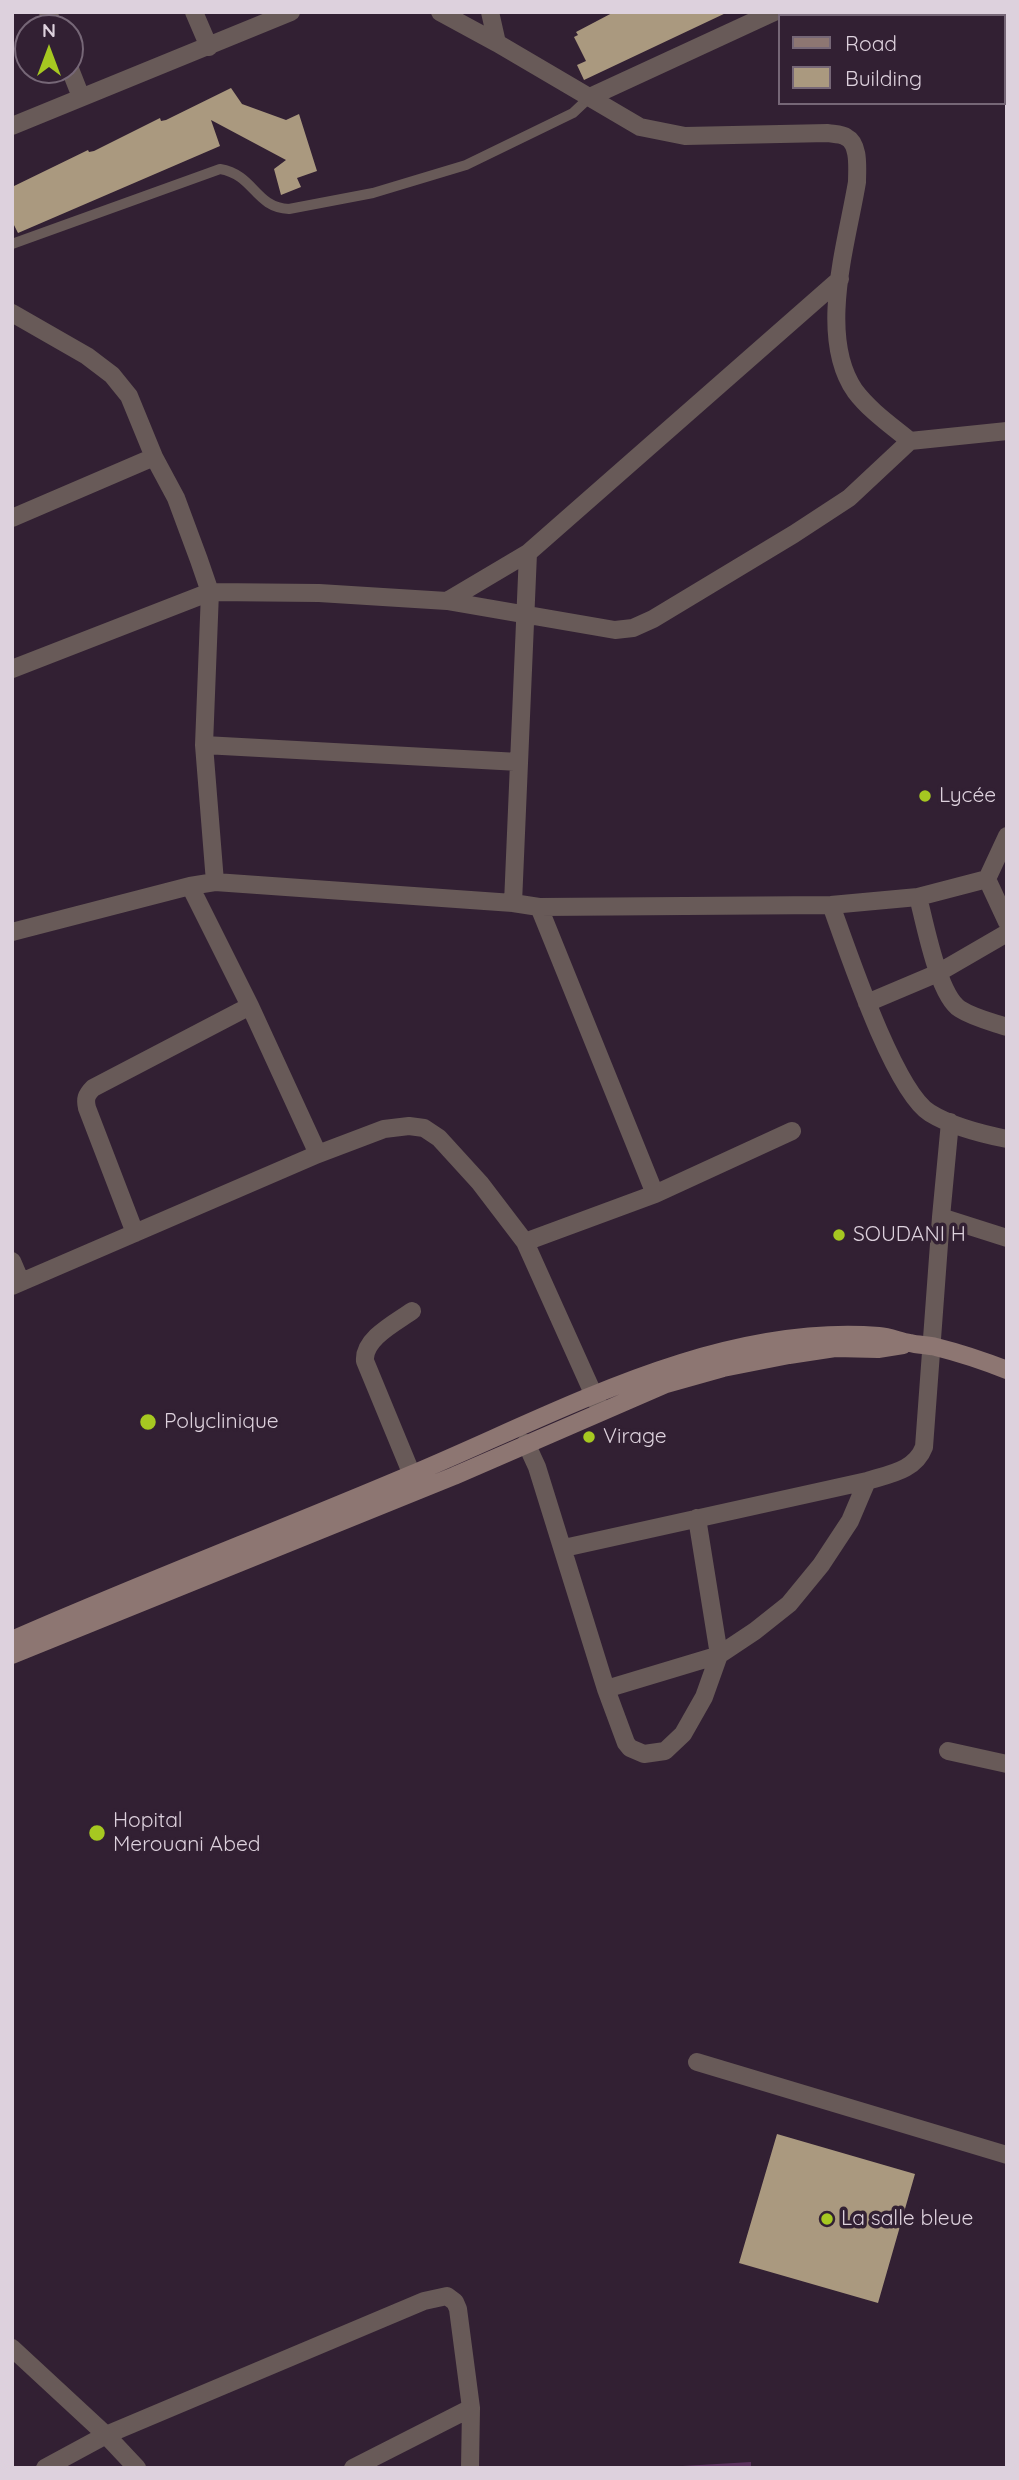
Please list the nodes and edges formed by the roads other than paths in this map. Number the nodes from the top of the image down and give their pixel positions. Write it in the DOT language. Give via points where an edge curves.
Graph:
graph roads {
  1 [pos="194,12"];
  2 [pos="291,12"];
  3 [pos="440,12"];
  4 [pos="490,12"];
  5 [pos="774,12"];
  6 [pos="497,43"];
  7 [pos="209,47"];
  8 [pos="75,84"];
  9 [pos="80,97"];
  10 [pos="590,97"];
  11 [pos="12,126"];
  12 [pos="12,244"];
  13 [pos="840,279"];
  14 [pos="12,313"];
  15 [pos="1007,430"];
  16 [pos="910,442"];
  17 [pos="155,457"];
  18 [pos="12,518"];
  19 [pos="528,553"];
  20 [pos="210,592"];
  21 [pos="447,601"];
  22 [pos="525,614"];
  23 [pos="12,669"];
  24 [pos="204,744"];
  25 [pos="519,762"];
  26 [pos="1007,836"];
  27 [pos="987,880"];
  28 [pos="215,882"];
  29 [pos="190,886"];
  30 [pos="918,897"];
  31 [pos="513,903"];
  32 [pos="831,905"];
  33 [pos="539,907"];
  34 [pos="1007,922"];
  35 [pos="12,932"];
  36 [pos="1007,933"];
  37 [pos="938,973"];
  38 [pos="867,1003"];
  39 [pos="250,1006"];
  40 [pos="1007,1027"];
  41 [pos="950,1122"];
  42 [pos="792,1131"];
  43 [pos="1007,1139"];
  44 [pos="318,1154"];
  45 [pos="655,1194"];
  46 [pos="941,1217"];
  47 [pos="135,1233"];
  48 [pos="1007,1238"];
  49 [pos="525,1242"];
  50 [pos="12,1261"];
  51 [pos="17,1284"];
  52 [pos="412,1311"];
  53 [pos="933,1346"];
  54 [pos="1007,1370"];
  55 [pos="597,1404"];
  56 [pos="526,1443"];
  57 [pos="867,1481"];
  58 [pos="415,1482"];
  59 [pos="696,1518"];
  60 [pos="564,1548"];
  61 [pos="133,1596"];
  62 [pos="12,1640"];
  63 [pos="12,1655"];
  64 [pos="719,1655"];
  65 [pos="606,1689"];
  66 [pos="948,1751"];
  67 [pos="1007,1763"];
  68 [pos="696,2062"];
  69 [pos="1007,2155"];
  70 [pos="12,2348"];
  71 [pos="28,2361"];
  72 [pos="12,2370"];
  73 [pos="471,2408"];
  74 [pos="106,2435"];
  75 [pos="45,2468"];
  76 [pos="138,2468"];
  77 [pos="353,2468"];
  78 [pos="470,2468"];
  1 -- 7 [label="street"];
  2 -- 7 [label="street"];
  3 -- 6 [label="street"];
  4 -- 6 [label="street"];
  5 -- 10 [label="street"];
  6 -- 10 [label="street"];
  7 -- 9 [label="street"];
  8 -- 9 [label="street"];
  9 -- 11 [label="street"];
  10 -- 12 [label="lane" via="573,113 466,165 373,192 276,208 262,200 249,182 220,169"];
  10 -- 13 [label="street" via="640,127 685,136 828,133 846,137 854,145 857,182"];
  13 -- 16 [label="street" via="835,321 842,367 855,391"];
  13 -- 19 [label="street"];
  14 -- 17 [label="street" via="112,375 129,397"];
  15 -- 16 [label="street"];
  16 -- 22 [label="street" via="849,498 653,620 615,630"];
  17 -- 18 [label="street"];
  17 -- 20 [label="street" via="176,498"];
  19 -- 21 [label="street"];
  19 -- 22 [label="street"];
  20 -- 21 [label="street"];
  20 -- 23 [label="street"];
  20 -- 24 [label="street"];
  21 -- 22 [label="street"];
  22 -- 25 [label="street"];
  24 -- 25 [label="street"];
  24 -- 28 [label="street"];
  25 -- 31 [label="street"];
  26 -- 27 [label="street"];
  27 -- 30 [label="street"];
  27 -- 34 [label="street"];
  28 -- 29 [label="street"];
  28 -- 31 [label="street"];
  29 -- 35 [label="street"];
  29 -- 39 [label="street"];
  30 -- 32 [label="street"];
  30 -- 37 [label="street"];
  31 -- 33 [label="street"];
  32 -- 33 [label="street"];
  32 -- 38 [label="street"];
  33 -- 45 [label="street"];
  36 -- 37 [label="street"];
  37 -- 38 [label="street"];
  37 -- 40 [label="street" via="960,1009"];
  38 -- 41 [label="street" via="916,1101"];
  39 -- 44 [label="street"];
  39 -- 47 [label="street" via="87,1094 87,1108"];
  41 -- 43 [label="street"];
  41 -- 46 [label="street"];
  42 -- 45 [label="street"];
  44 -- 47 [label="street"];
  44 -- 49 [label="street" via="384,1129 424,1128 480,1183"];
  45 -- 49 [label="street"];
  46 -- 48 [label="street"];
  46 -- 53 [label="street"];
  47 -- 51 [label="street"];
  49 -- 55 [label="street"];
  50 -- 51 [label="street"];
  52 -- 58 [label="street" via="381,1333 364,1353"];
  53 -- 54 [label="main road"];
  53 -- 55 [label="main road" via="877,1336 831,1336 748,1346 656,1372"];
  53 -- 57 [label="street" via="921,1457 903,1470"];
  55 -- 56 [label="main road"];
  55 -- 58 [label="main road"];
  56 -- 58 [label="main road"];
  56 -- 60 [label="street"];
  57 -- 59 [label="street"];
  57 -- 64 [label="street" via="850,1521 789,1604"];
  58 -- 61 [label="main road"];
  59 -- 60 [label="street"];
  59 -- 64 [label="street"];
  60 -- 65 [label="street"];
  61 -- 62 [label="main road"];
  61 -- 63 [label="main road"];
  64 -- 65 [label="street"];
  64 -- 65 [label="street" via="704,1697 683,1734 665,1751 644,1754 630,1748"];
  66 -- 67 [label="street"];
  68 -- 69 [label="street"];
  70 -- 71 [label="street"];
  71 -- 72 [label="street"];
  71 -- 74 [label="street"];
  73 -- 74 [label="street" via="458,2309 447,2296 424,2301"];
  73 -- 77 [label="street"];
  73 -- 78 [label="street"];
  74 -- 75 [label="street"];
  74 -- 76 [label="street"];
}
